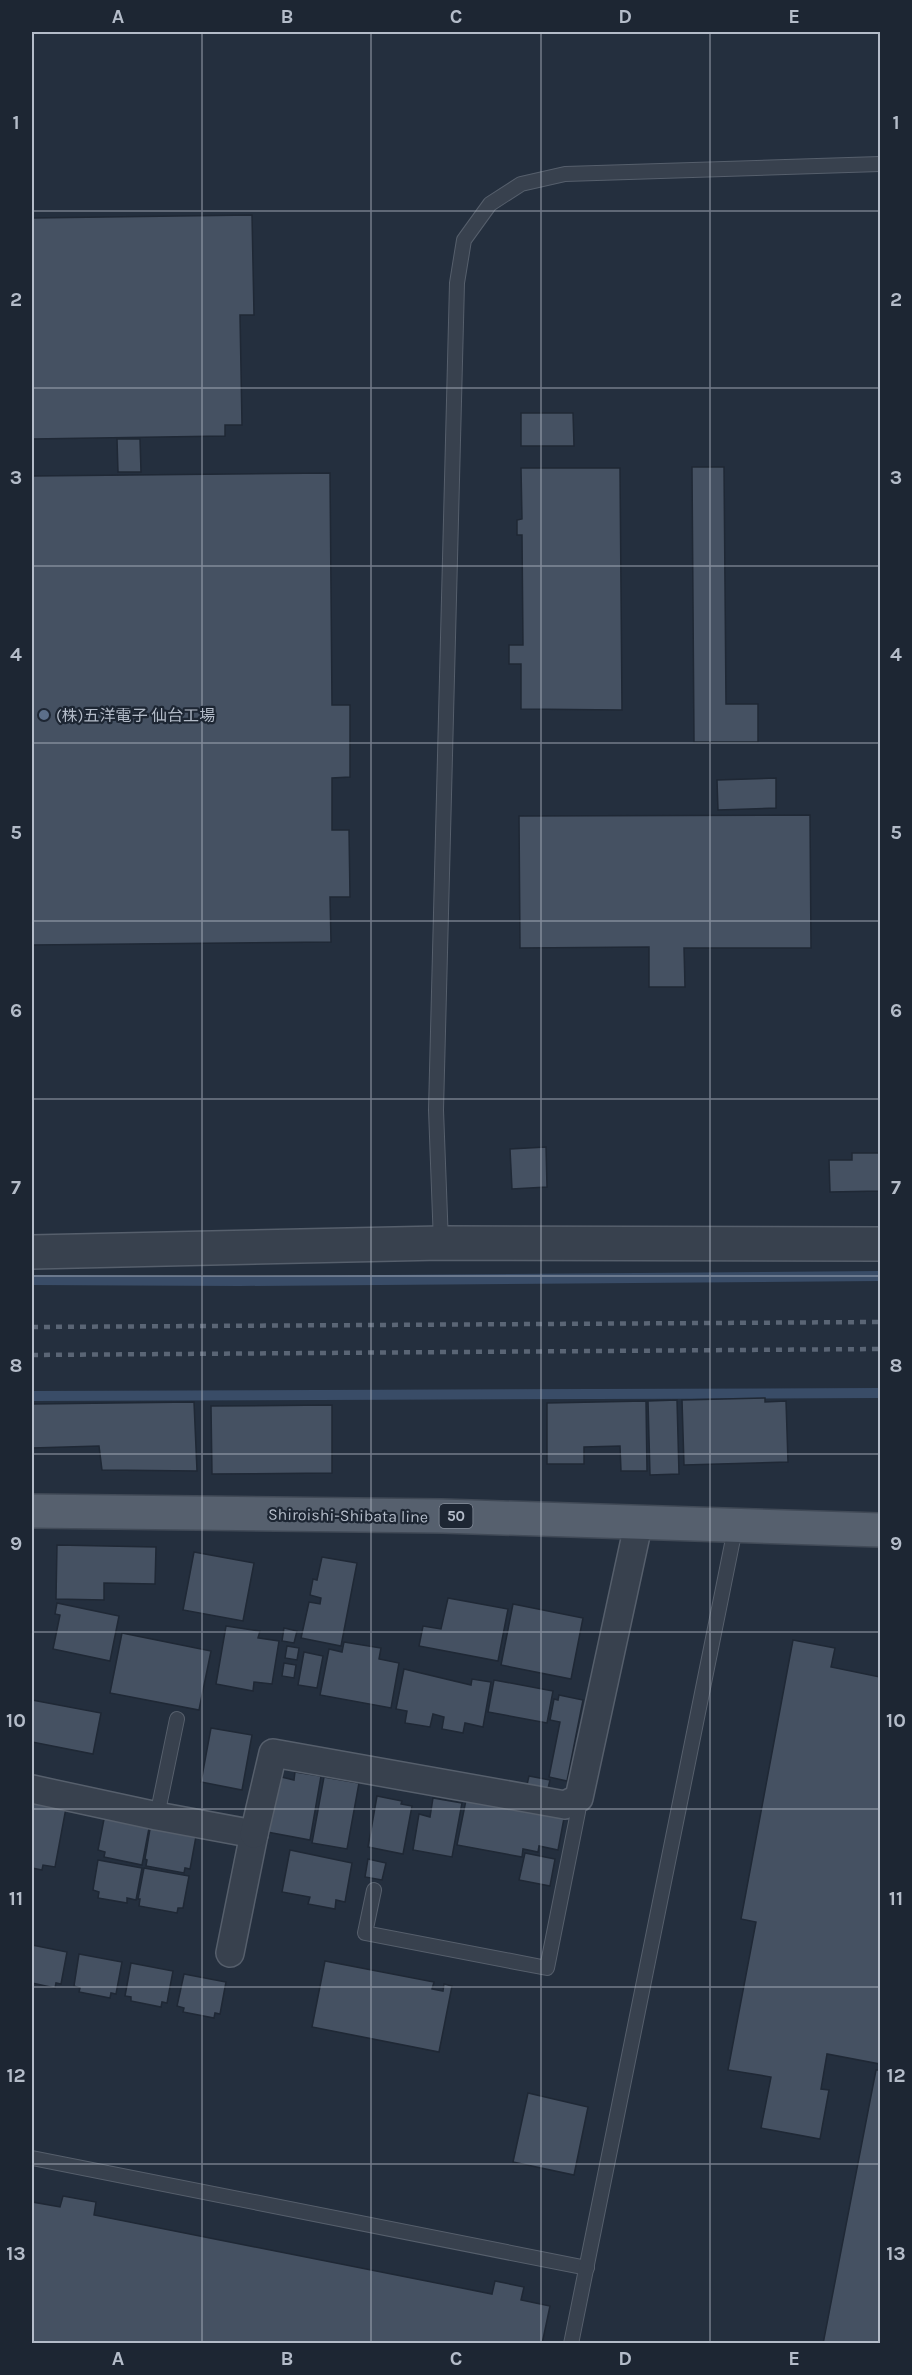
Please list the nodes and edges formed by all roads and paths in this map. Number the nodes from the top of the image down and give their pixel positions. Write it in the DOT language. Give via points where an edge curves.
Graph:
graph roads {
  1 [pos="880,164"];
  2 [pos="441,1243"];
  3 [pos="880,1244"];
  4 [pos="32,1252"];
  5 [pos="32,1517"];
  6 [pos="639,1521"];
  7 [pos="736,1524"];
  8 [pos="880,1530"];
  9 [pos="177,1719"];
  10 [pos="32,1790"];
  11 [pos="579,1798"];
  12 [pos="157,1816"];
  13 [pos="254,1834"];
  14 [pos="374,1890"];
  15 [pos="230,1953"];
  16 [pos="32,2158"];
  17 [pos="586,2268"];
  18 [pos="571,2343"];
  1 -- 2 [label="lane" via="565,174 521,184 490,204 464,240 457,282 436,1110"];
  2 -- 3 [label="street"];
  2 -- 4 [label="street"];
  5 -- 6 [label="main road, Shiroishi-Shibata line / 50" via="442,1516"];
  6 -- 7 [label="main road, Shiroishi-Shibata line / 50"];
  6 -- 11 [label="street"];
  7 -- 8 [label="main road, Shiroishi-Shibata line / 50"];
  7 -- 17 [label="lane"];
  9 -- 12 [label="lane"];
  10 -- 12 [label="street"];
  11 -- 13 [label="street" via="566,1805 273,1753"];
  11 -- 14 [label="lane" via="547,1968 365,1933"];
  12 -- 13 [label="street"];
  13 -- 15 [label="street"];
  16 -- 17 [label="lane"];
  17 -- 18 [label="lane"];
}
